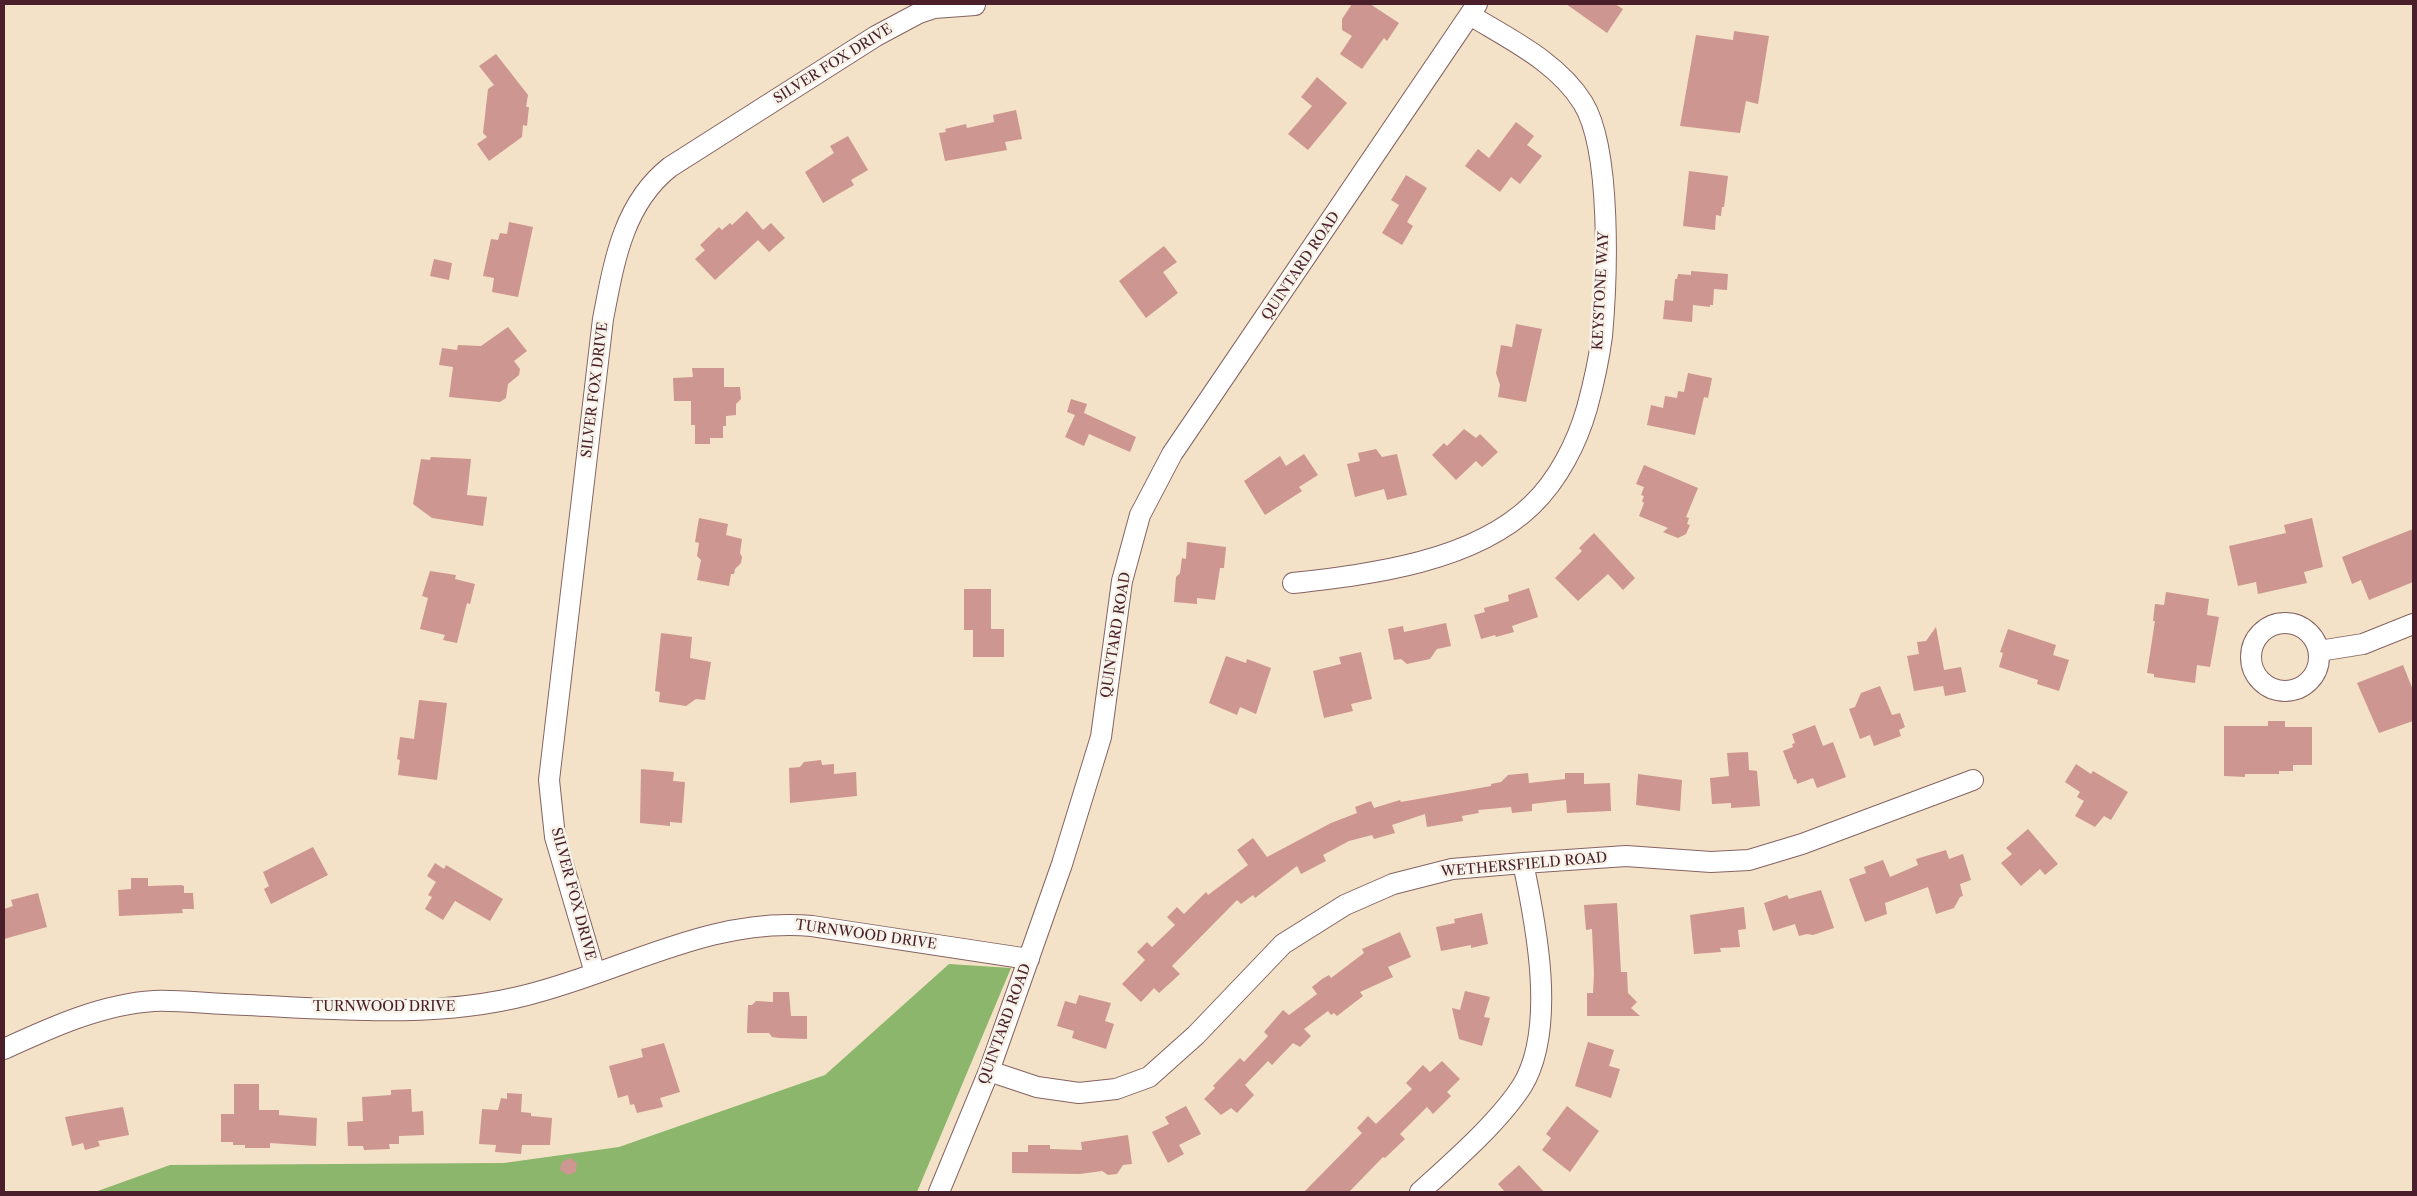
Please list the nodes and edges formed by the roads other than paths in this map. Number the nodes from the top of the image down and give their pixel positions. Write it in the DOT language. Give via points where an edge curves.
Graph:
graph roads {
  1 [pos="975,5"];
  2 [pos="1474,9"];
  3 [pos="1293,583"];
  4 [pos="2413,624"];
  5 [pos="2319,651"];
  6 [pos="1973,780"];
  7 [pos="1523,863"];
  8 [pos="1028,959"];
  9 [pos="595,973"];
  10 [pos="4,1049"];
  11 [pos="989,1071"];
  12 [pos="939,1192"];
  13 [pos="1420,1192"];
  1 -- 9 [label="street, SILVER FOX DRIVE" via="934,8 919,13 876,36 670,166 656,178 633,210 617,249 603,319 549,780 555,837"];
  2 -- 3 [label="street, KEYSTONE WAY" via="1565,81 1584,104 1598,141 1605,206 1605,273 1602,337 1587,409 1553,481 1532,505 1496,532 1458,551 1398,567"];
  2 -- 8 [label="street, QUINTARD ROAD" via="1172,454 1140,515 1122,581 1101,737 1062,864"];
  4 -- 5 [label="street" via="2363,644"];
  6 -- 7 [label="street, WETHERSFIELD ROAD" via="1802,844 1749,860 1711,862 1626,856"];
  7 -- 11 [label="street, WETHERSFIELD ROAD" via="1452,869 1393,884 1344,905 1283,944 1196,1035 1149,1077 1116,1089 1079,1093 1037,1087"];
  7 -- 13 [label="street" via="1535,921 1541,1013 1536,1050 1523,1084 1508,1106"];
  8 -- 9 [label="street, TURNWOOD DRIVE" via="784,924 712,934"];
  8 -- 11 [label="street, QUINTARD ROAD"];
  9 -- 10 [label="street, TURNWOOD DRIVE" via="528,995 459,1008 355,1009 153,1002 104,1010"];
  11 -- 12 [label="street, QUINTARD ROAD"];
}
